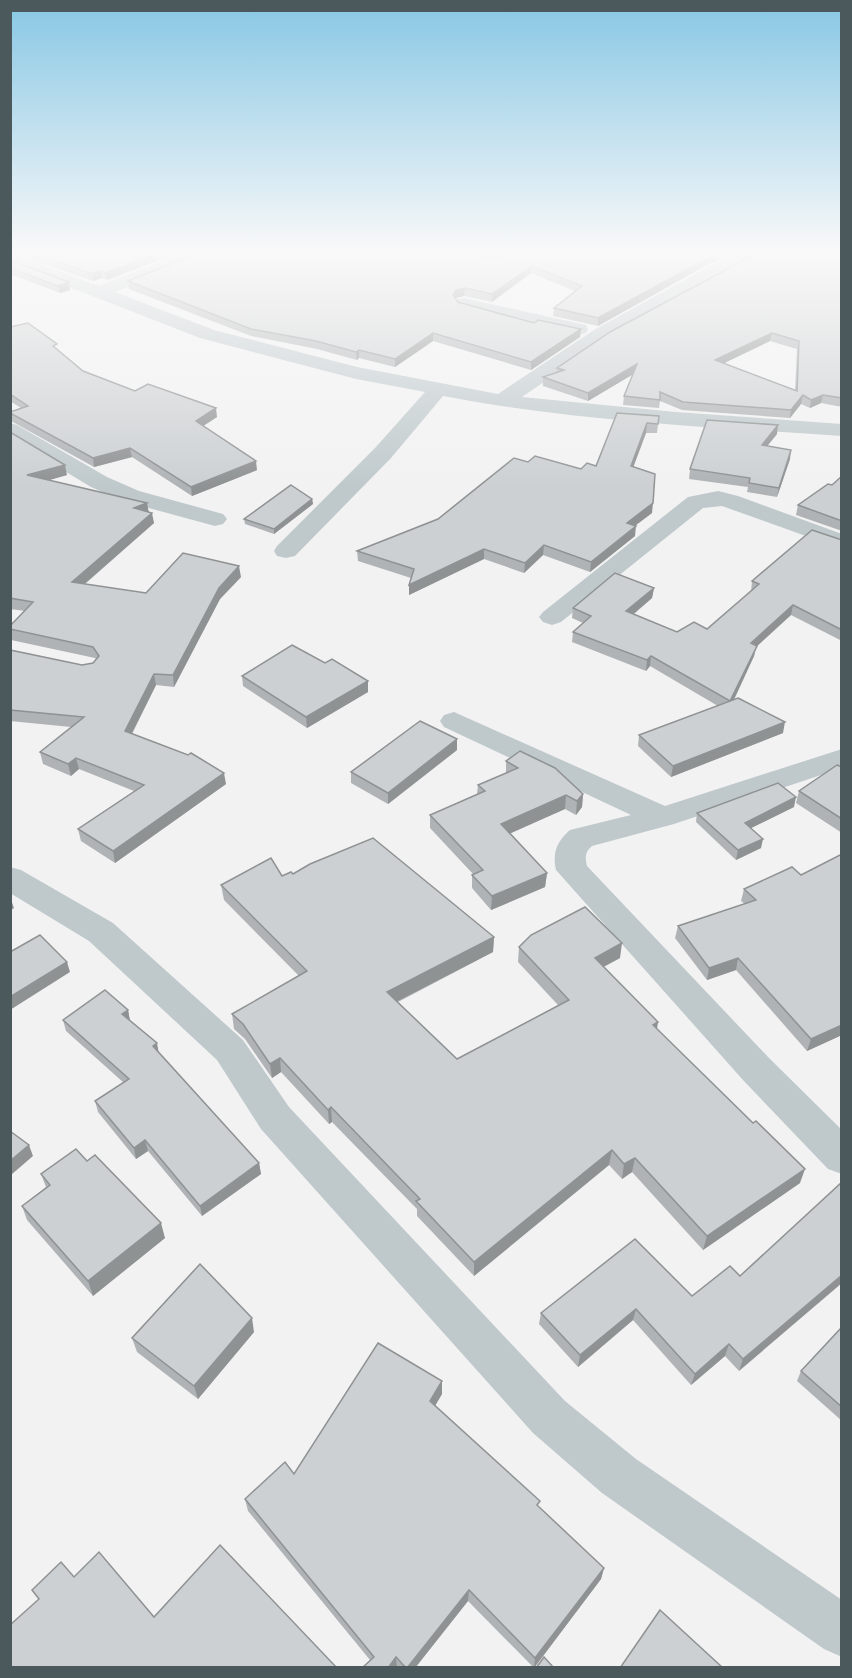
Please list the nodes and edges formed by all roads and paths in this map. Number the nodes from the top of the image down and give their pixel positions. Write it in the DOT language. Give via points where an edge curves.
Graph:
graph roads {
  1 [pos="198,330"];
  2 [pos="585,330"];
  3 [pos="608,330"];
  4 [pos="601,334"];
  5 [pos="438,388"];
  6 [pos="502,401"];
  7 [pos="10,429"];
  8 [pos="842,430"];
  9 [pos="215,519"];
  10 [pos="842,542"];
  11 [pos="286,551"];
  12 [pos="552,617"];
  13 [pos="454,722"];
  14 [pos="842,758"];
  15 [pos="663,817"];
  16 [pos="10,878"];
  17 [pos="842,1157"];
  18 [pos="842,1631"];
  1 -- 5 [label="street" via="356,373"];
  2 -- 4 [label="street"];
  3 -- 4 [label="street"];
  4 -- 6 [label="street"];
  5 -- 6 [label="street"];
  5 -- 11 [label="street" via="383,453"];
  6 -- 8 [label="street"];
  7 -- 9 [label="street" via="99,482 131,496"];
  10 -- 12 [label="street" via="730,501 708,498 696,502"];
  13 -- 15 [label="street"];
  14 -- 15 [label="street"];
  15 -- 17 [label="street" via="581,838 572,844 568,856 572,870"];
  16 -- 18 [label="street" via="101,932 230,1050 275,1118 549,1417 619,1476"];
}
